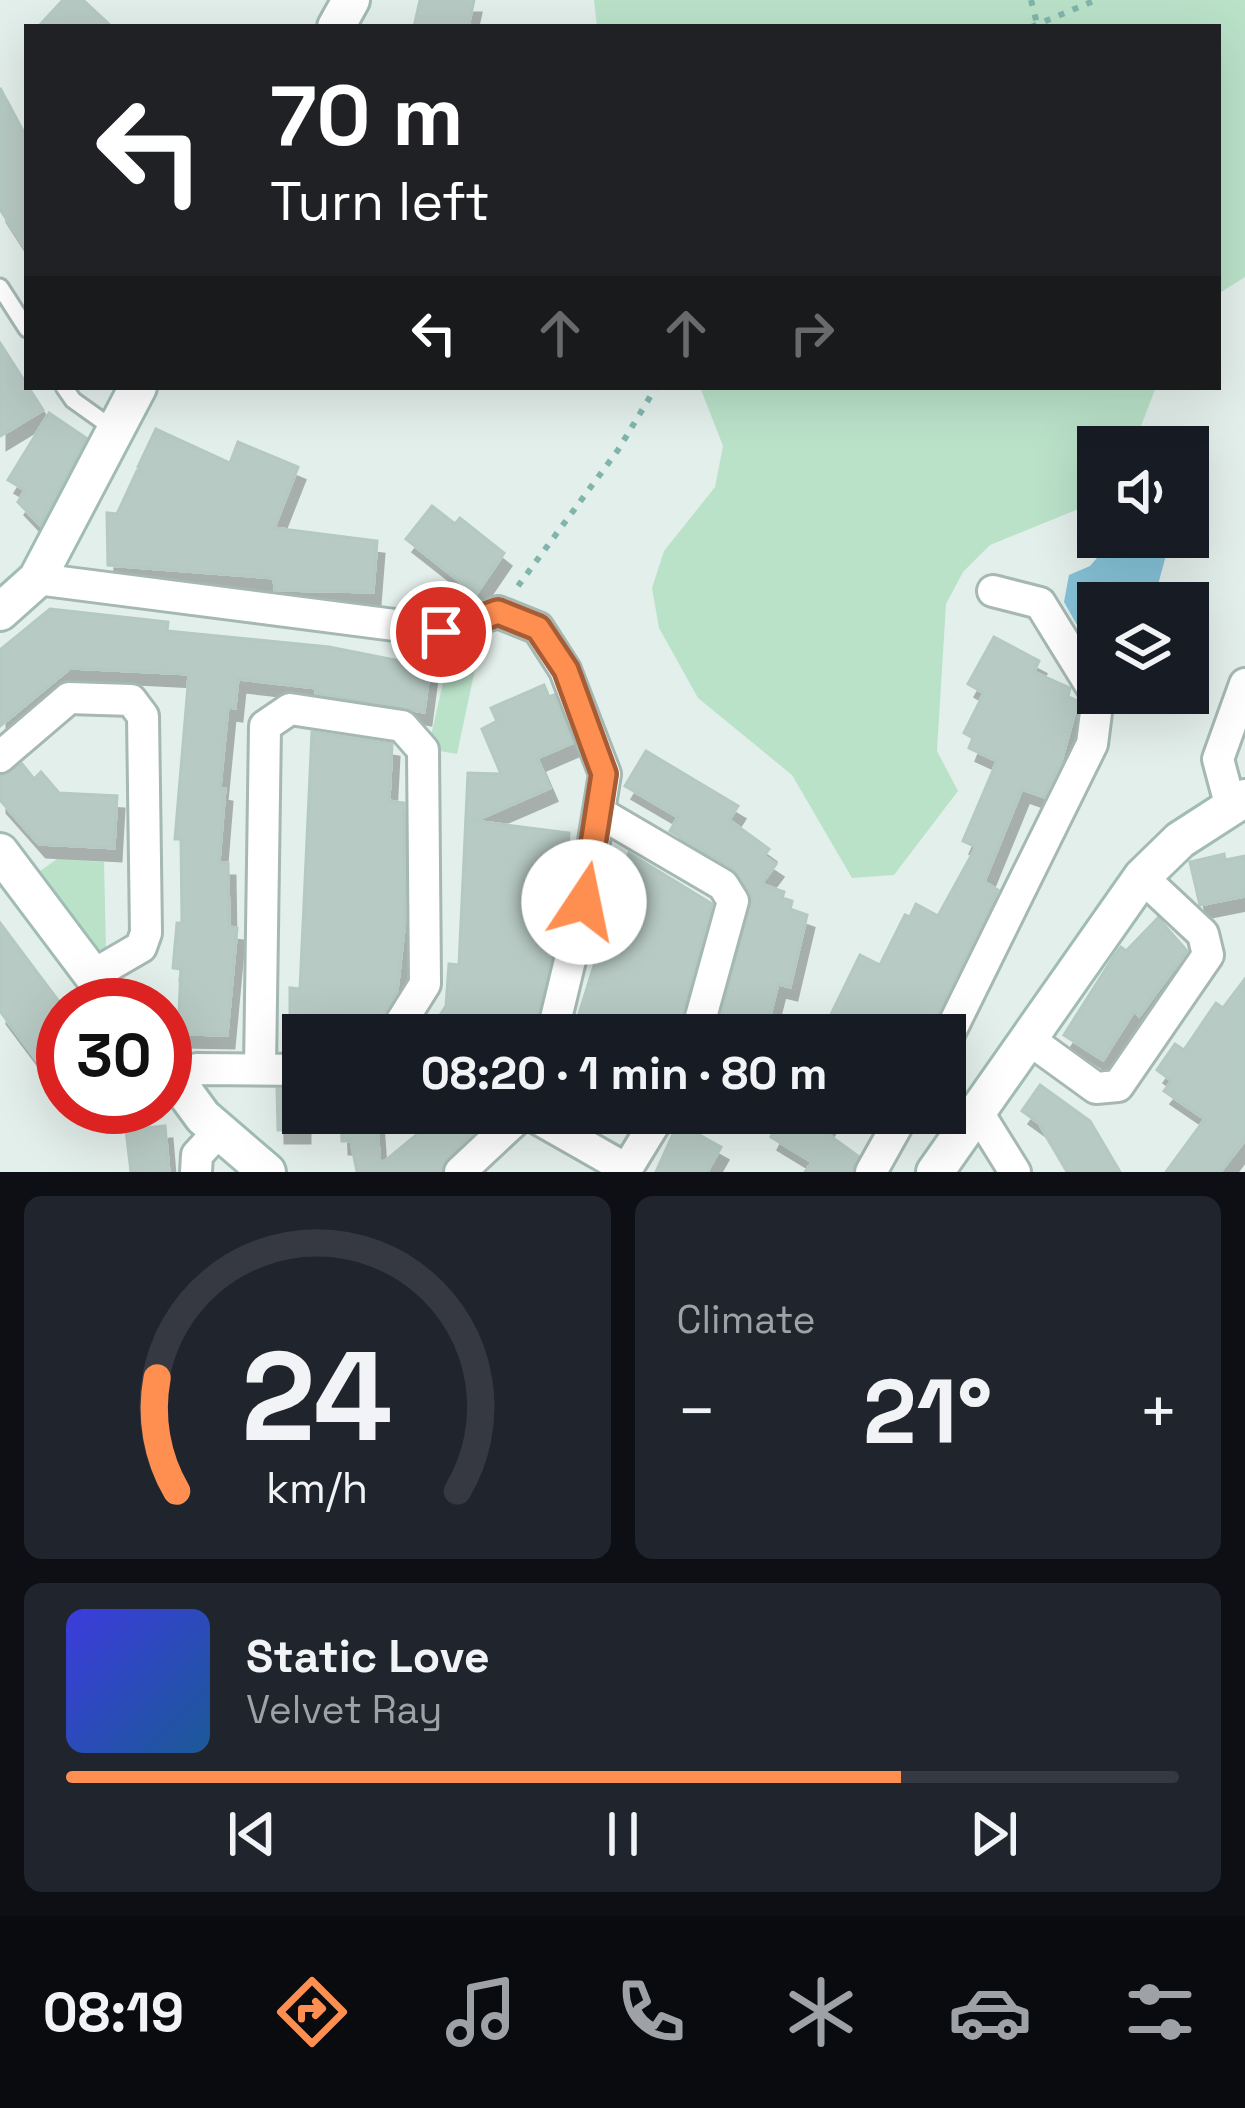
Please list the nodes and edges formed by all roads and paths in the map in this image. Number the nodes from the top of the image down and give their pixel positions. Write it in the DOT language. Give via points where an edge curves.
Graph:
graph roads {
  1 [pos="1096,0"];
  2 [pos="1039,24"];
  3 [pos="0,287"];
  4 [pos="24,324"];
  5 [pos="66,390"];
  6 [pos="136,390"];
  7 [pos="654,390"];
  8 [pos="115,430"];
  9 [pos="37,579"];
  10 [pos="993,591"];
  11 [pos="0,612"];
  12 [pos="498,612"];
  13 [pos="1245,684"];
  14 [pos="0,757"];
  15 [pos="1237,801"];
  16 [pos="600,813"];
  17 [pos="0,852"];
  18 [pos="1142,877"];
  19 [pos="91,976"];
  20 [pos="406,1014"];
  21 [pos="557,1014"];
  22 [pos="702,1014"];
  23 [pos="959,1014"];
  24 [pos="1027,1037"];
  25 [pos="260,1068"];
  26 [pos="282,1069"];
  27 [pos="192,1070"];
  28 [pos="192,1098"];
  29 [pos="977,1111"];
  30 [pos="219,1131"];
  31 [pos="502,1134"];
  32 [pos="563,1134"];
  33 [pos="648,1134"];
  34 [pos="892,1134"];
  35 [pos="196,1172"];
  36 [pos="267,1172"];
  37 [pos="460,1172"];
  38 [pos="871,1172"];
  39 [pos="935,1172"];
  40 [pos="1015,1172"];
  1 -- 2 [label="path"];
  3 -- 4 [label="lane"];
  5 -- 8 [label="lane"];
  6 -- 8 [label="street"];
  7 -- 12 [label="path"];
  8 -- 9 [label="street"];
  9 -- 11 [label="street"];
  9 -- 12 [label="street" via="441,632"];
  10 -- 23 [label="street" via="1040,603 1098,697 1092,744"];
  12 -- 16 [label="street" via="538,628 566,670 604,774"];
  13 -- 15 [label="street" via="1218,759"];
  14 -- 19 [label="street" via="70,698 131,700 143,716 146,934 141,947"];
  15 -- 18 [label="street"];
  16 -- 21 [label="street"];
  16 -- 22 [label="street" via="723,885 733,901"];
  17 -- 19 [label="street"];
  18 -- 24 [label="street"];
  18 -- 24 [label="street" via="1203,934 1208,955 1118,1086 1096,1088"];
  20 -- 25 [label="street" via="425,984 423,750 402,726 290,709 265,726"];
  24 -- 29 [label="street"];
  25 -- 26 [label="street"];
  25 -- 27 [label="street"];
  28 -- 30 [label="street"];
  29 -- 39 [label="street"];
  29 -- 40 [label="street"];
  30 -- 35 [label="street" via="197,1155"];
  30 -- 36 [label="street"];
  31 -- 37 [label="street"];
  32 -- 33 [label="street" via="621,1166"];
  34 -- 38 [label="street"];
}
